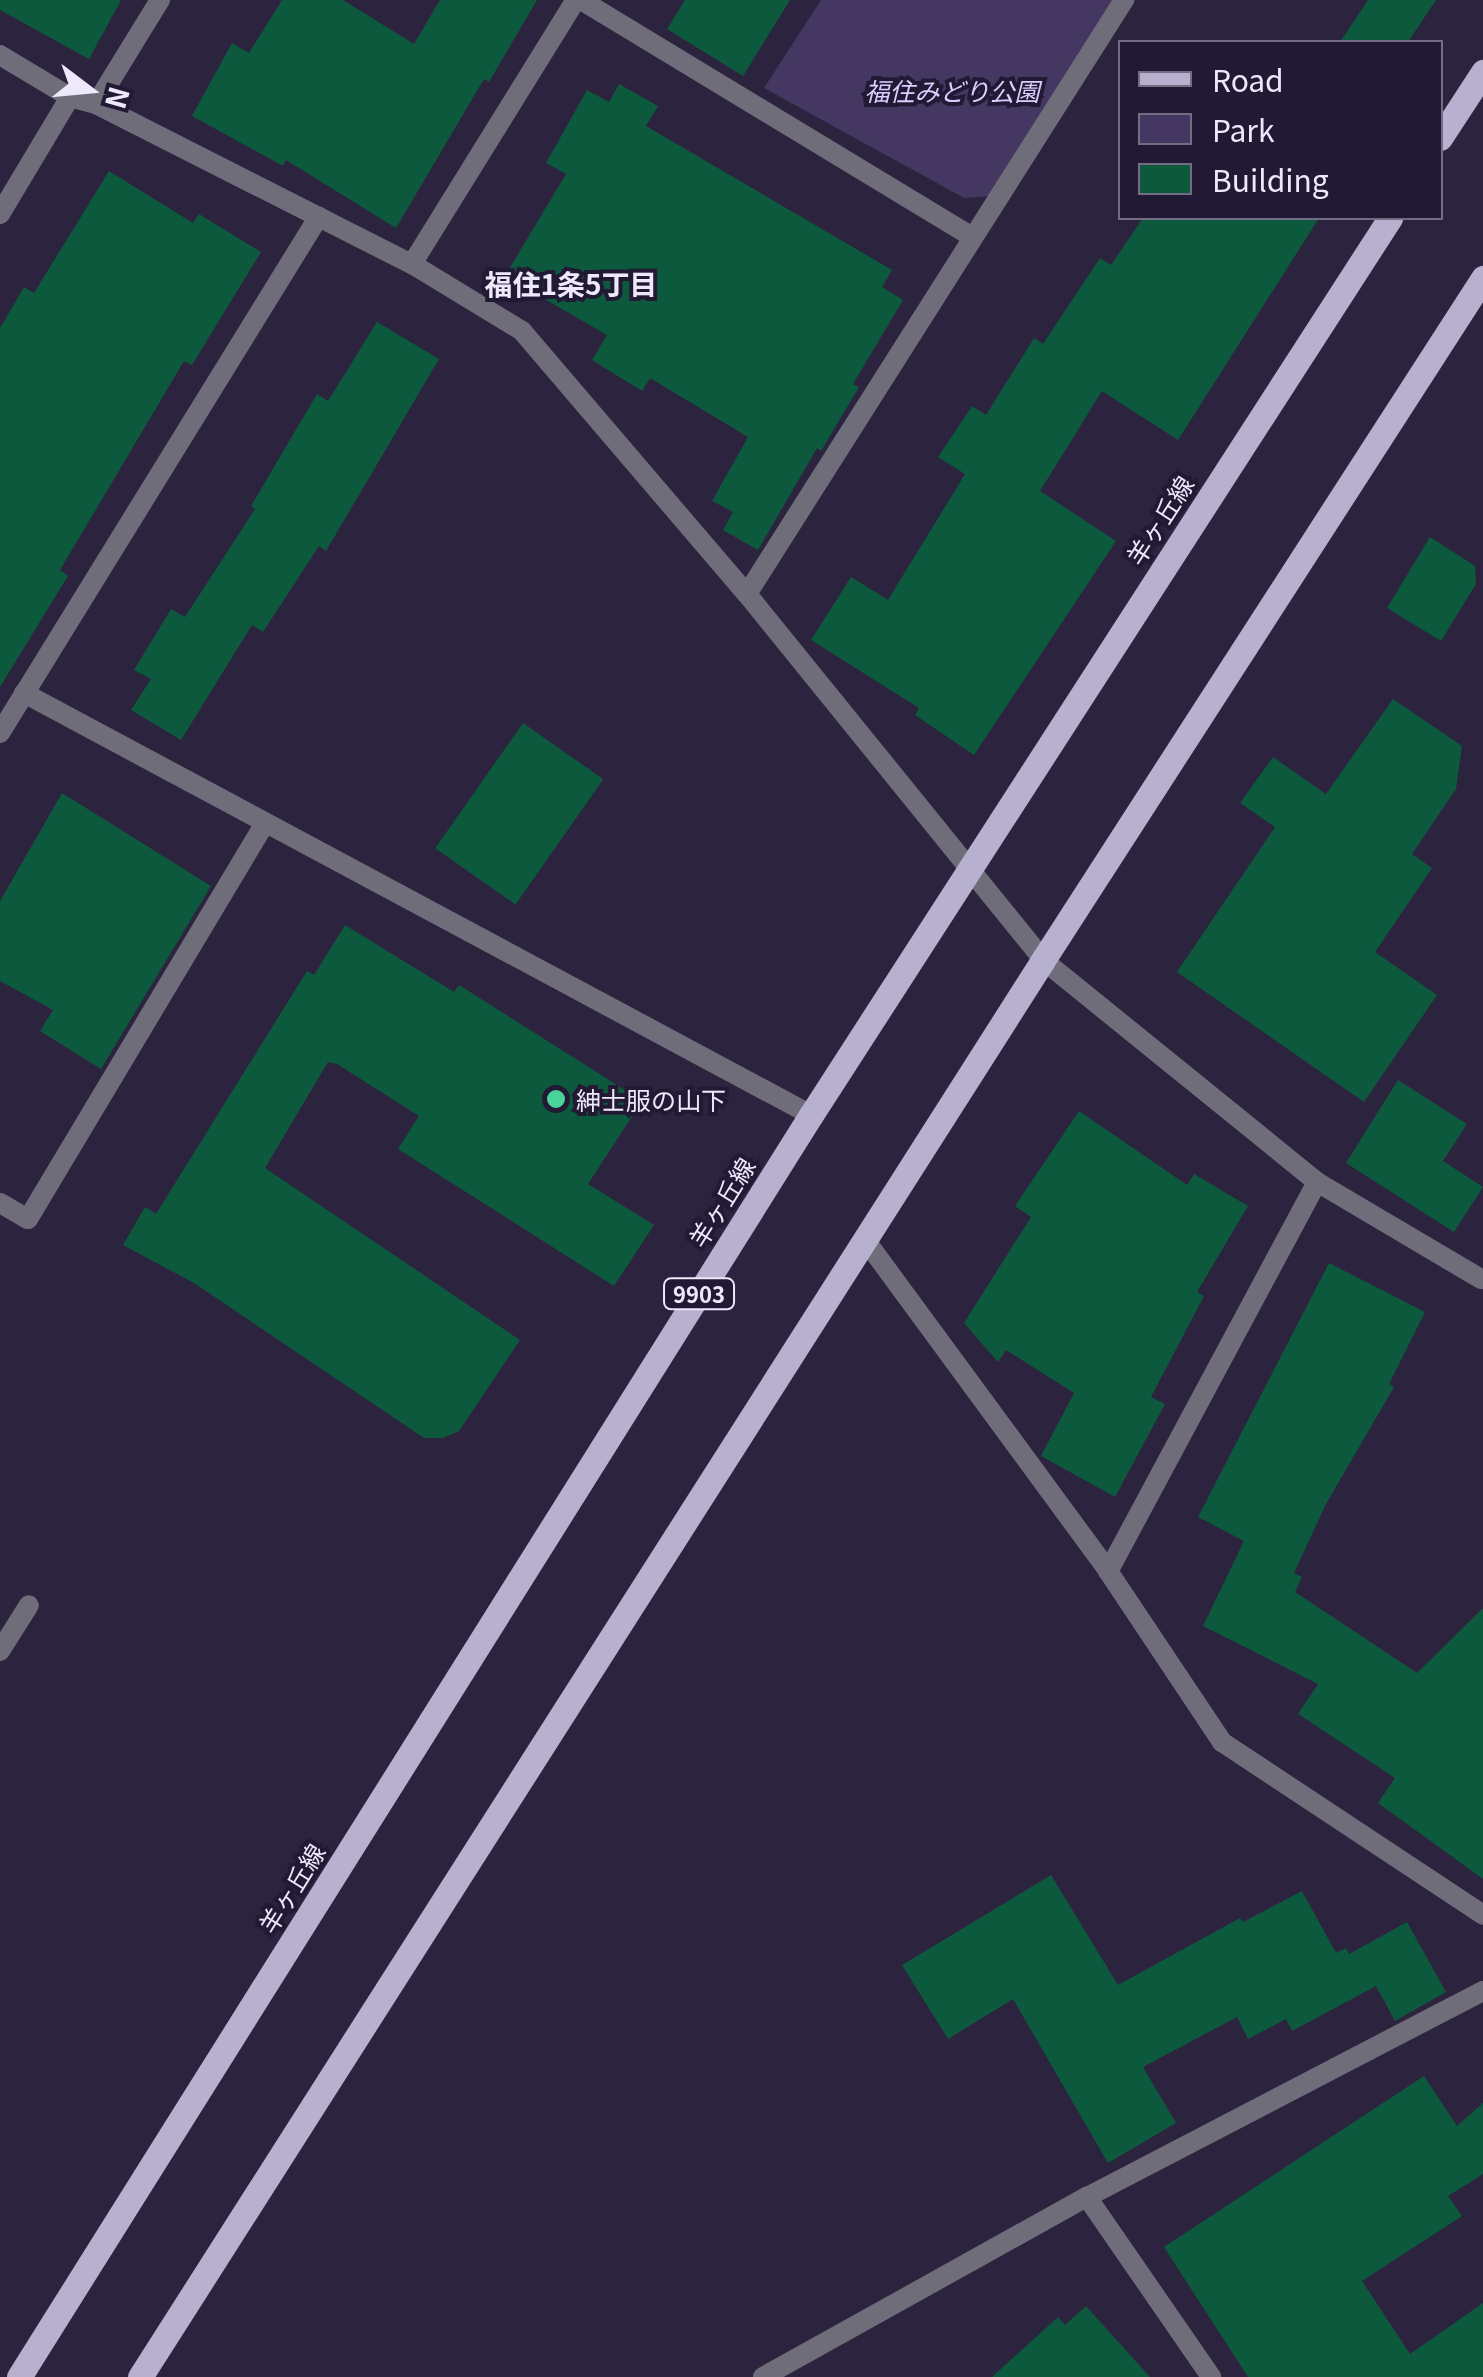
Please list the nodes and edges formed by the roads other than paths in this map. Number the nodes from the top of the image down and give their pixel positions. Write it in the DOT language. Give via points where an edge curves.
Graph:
graph roads {
  1 [pos="160,0"];
  2 [pos="579,0"];
  3 [pos="1124,0"];
  4 [pos="0,54"];
  5 [pos="1483,72"];
  6 [pos="70,97"];
  7 [pos="96,104"];
  8 [pos="1443,133"];
  9 [pos="0,214"];
  10 [pos="319,216"];
  11 [pos="1389,220"];
  12 [pos="973,237"];
  13 [pos="412,264"];
  14 [pos="1483,278"];
  15 [pos="747,594"];
  16 [pos="24,692"];
  17 [pos="0,733"];
  18 [pos="264,824"];
  19 [pos="971,869"];
  20 [pos="1043,960"];
  21 [pos="812,1114"];
  22 [pos="1317,1182"];
  23 [pos="0,1202"];
  24 [pos="866,1241"];
  25 [pos="1480,1279"];
  26 [pos="1108,1572"];
  27 [pos="29,1605"];
  28 [pos="0,1650"];
  29 [pos="1483,1915"];
  30 [pos="1483,1991"];
  31 [pos="1088,2197"];
  32 [pos="19,2377"];
  33 [pos="140,2377"];
  34 [pos="763,2377"];
  35 [pos="1211,2377"];
  1 -- 7 [label="street"];
  2 -- 12 [label="street"];
  2 -- 13 [label="street"];
  3 -- 12 [label="street"];
  4 -- 6 [label="street"];
  5 -- 8 [label="main road"];
  6 -- 7 [label="street"];
  6 -- 9 [label="street"];
  7 -- 10 [label="street"];
  10 -- 13 [label="street"];
  10 -- 16 [label="street"];
  11 -- 19 [label="main road, 羊ヶ丘線 / 9903"];
  12 -- 15 [label="street"];
  13 -- 15 [label="street" via="522,331"];
  14 -- 20 [label="main road"];
  15 -- 19 [label="street"];
  16 -- 17 [label="street"];
  16 -- 18 [label="street"];
  18 -- 21 [label="street"];
  18 -- 23 [label="street" via="28,1219"];
  19 -- 20 [label="street"];
  19 -- 21 [label="main road, 羊ヶ丘線 / 9903"];
  20 -- 22 [label="street"];
  20 -- 24 [label="main road"];
  21 -- 32 [label="main road, 羊ヶ丘線 / 9903"];
  22 -- 25 [label="street"];
  22 -- 26 [label="street"];
  24 -- 26 [label="street"];
  24 -- 33 [label="main road"];
  26 -- 29 [label="street" via="1222,1742"];
  27 -- 28 [label="street"];
  30 -- 31 [label="street"];
  31 -- 34 [label="street"];
  31 -- 35 [label="street"];
}
